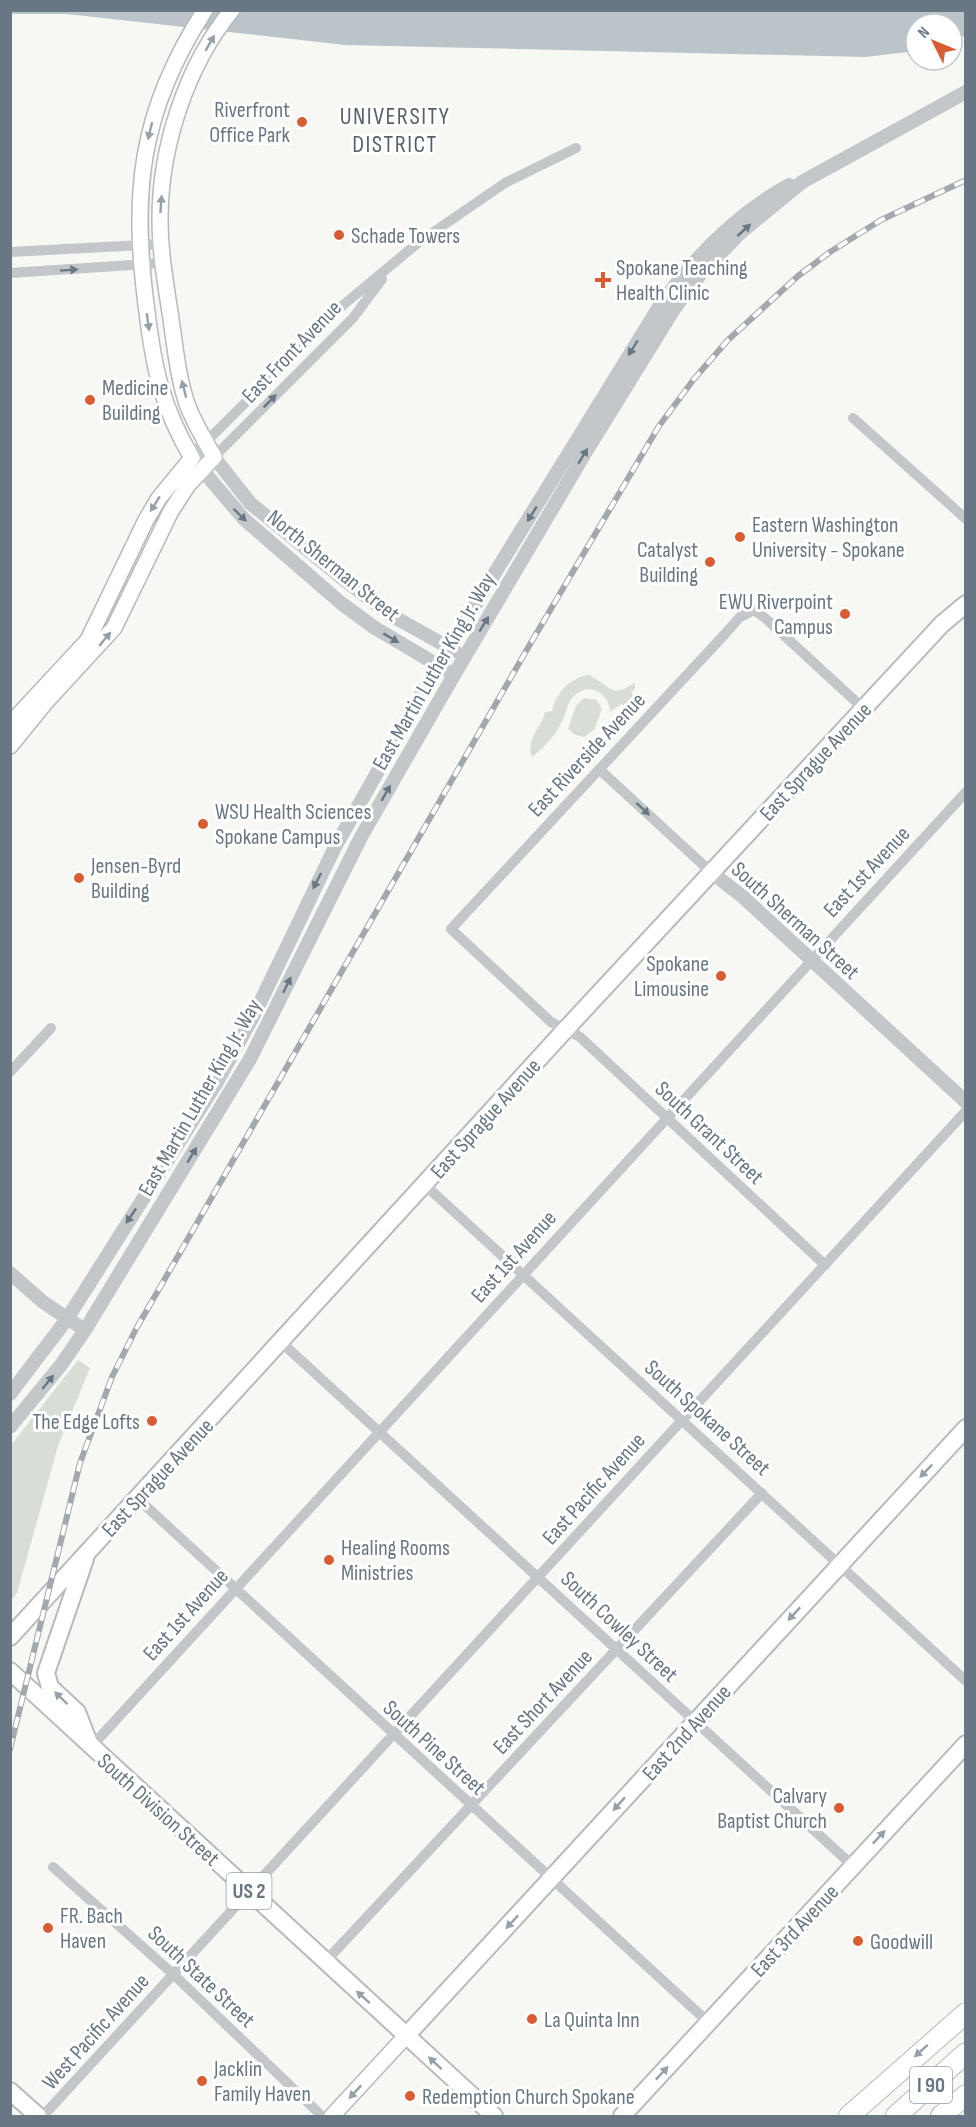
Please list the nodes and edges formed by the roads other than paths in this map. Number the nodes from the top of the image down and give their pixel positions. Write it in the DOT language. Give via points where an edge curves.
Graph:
graph roads {
  1 [pos="205,10"];
  2 [pos="231,10"];
  3 [pos="966,92"];
  4 [pos="576,148"];
  5 [pos="802,182"];
  6 [pos="161,244"];
  7 [pos="138,245"];
  8 [pos="10,252"];
  9 [pos="162,263"];
  10 [pos="140,265"];
  11 [pos="391,267"];
  12 [pos="10,273"];
  13 [pos="853,418"];
  14 [pos="206,442"];
  15 [pos="214,457"];
  16 [pos="192,458"];
  17 [pos="200,472"];
  18 [pos="966,519"];
  19 [pos="966,604"];
  20 [pos="449,647"];
  21 [pos="465,656"];
  22 [pos="438,665"];
  23 [pos="454,675"];
  24 [pos="864,709"];
  25 [pos="10,724"];
  26 [pos="10,746"];
  27 [pos="600,770"];
  28 [pos="963,800"];
  29 [pos="711,872"];
  30 [pos="450,929"];
  31 [pos="811,961"];
  32 [pos="51,1028"];
  33 [pos="566,1029"];
  34 [pos="10,1072"];
  35 [pos="966,1102"];
  36 [pos="966,1111"];
  37 [pos="667,1117"];
  38 [pos="424,1184"];
  39 [pos="825,1265"];
  40 [pos="10,1273"];
  41 [pos="523,1274"];
  42 [pos="67,1319"];
  43 [pos="85,1330"];
  44 [pos="281,1342"];
  45 [pos="10,1394"];
  46 [pos="681,1419"];
  47 [pos="10,1427"];
  48 [pos="966,1428"];
  49 [pos="379,1431"];
  50 [pos="762,1493"];
  51 [pos="137,1498"];
  52 [pos="87,1553"];
  53 [pos="840,1564"];
  54 [pos="539,1578"];
  55 [pos="236,1588"];
  56 [pos="40,1604"];
  57 [pos="10,1617"];
  58 [pos="10,1637"];
  59 [pos="617,1649"];
  60 [pos="10,1671"];
  61 [pos="966,1680"];
  62 [pos="695,1722"];
  63 [pos="393,1735"];
  64 [pos="966,1744"];
  65 [pos="91,1747"];
  66 [pos="471,1806"];
  67 [pos="852,1866"];
  68 [pos="53,1867"];
  69 [pos="551,1878"];
  70 [pos="248,1891"];
  71 [pos="325,1962"];
  72 [pos="173,1974"];
  73 [pos="966,2013"];
  74 [pos="708,2022"];
  75 [pos="406,2037"];
  76 [pos="966,2052"];
  77 [pos="10,2091"];
  78 [pos="966,2095"];
  79 [pos="966,2108"];
  80 [pos="38,2116"];
  81 [pos="43,2116"];
  82 [pos="322,2116"];
  83 [pos="332,2116"];
  84 [pos="494,2116"];
  85 [pos="622,2116"];
  86 [pos="849,2116"];
  87 [pos="896,2116"];
  88 [pos="941,2116"];
  89 [pos="957,2116"];
  1 -- 7 [label="main road, one-way" via="169,76 149,135 141,180"];
  6 -- 2 [label="main road, one-way" via="160,209 174,126 191,78"];
  3 -- 5 [label="street, East Martin Luther King Jr. Way"];
  4 -- 11 [label="street, East Front Avenue" via="532,167 481,198"];
  5 -- 20 [label="street, East Martin Luther King Jr. Way, one-way" via="770,195 732,223 669,292"];
  21 -- 5 [label="street, East Martin Luther King Jr. Way, one-way" via="674,309 740,233"];
  6 -- 7 [label="street"];
  6 -- 9 [label="main road"];
  7 -- 8 [label="street"];
  7 -- 10 [label="main road"];
  9 -- 10 [label="street"];
  14 -- 9 [label="main road, one-way" via="181,378"];
  12 -- 10 [label="street, one-way"];
  10 -- 16 [label="main road, one-way" via="158,383 174,428"];
  11 -- 14 [label="street, East Front Avenue" via="342,306"];
  15 -- 11 [label="street, East Front Avenue, one-way" via="353,318"];
  13 -- 18 [label="street"];
  14 -- 15 [label="main road"];
  14 -- 16 [label="street"];
  15 -- 17 [label="main road"];
  15 -- 20 [label="street, North Sherman Street" via="240,493 277,526 370,600"];
  16 -- 17 [label="street, North Sherman Street"];
  16 -- 25 [label="main road, one-way" via="146,520 88,640"];
  17 -- 22 [label="street, North Sherman Street, one-way" via="244,519 341,603"];
  26 -- 17 [label="main road, one-way" via="114,628 171,511"];
  19 -- 24 [label="main road, East Sprague Avenue" via="942,624"];
  20 -- 21 [label="street, North Sherman Street"];
  20 -- 22 [label="street, East Martin Luther King Jr. Way"];
  21 -- 23 [label="street, East Martin Luther King Jr. Way"];
  22 -- 23 [label="street, North Sherman Street"];
  22 -- 42 [label="street, East Martin Luther King Jr. Way, one-way" via="334,848 256,1011 217,1082"];
  43 -- 23 [label="street, East Martin Luther King Jr. Way, one-way" via="250,1059 361,837"];
  24 -- 27 [label="street, East Riverside Avenue" via="754,610 740,617"];
  24 -- 29 [label="main road, East Sprague Avenue"];
  27 -- 29 [label="street, South Sherman Street, one-way"];
  27 -- 30 [label="street, East Riverside Avenue"];
  28 -- 31 [label="street, East 1st Avenue"];
  29 -- 31 [label="street, South Sherman Street"];
  29 -- 33 [label="main road, East Sprague Avenue"];
  30 -- 33 [label="street, South Grant Street" via="552,1022"];
  31 -- 35 [label="street, South Sherman Street"];
  31 -- 37 [label="street, East 1st Avenue"];
  32 -- 34 [label="street"];
  33 -- 37 [label="street, South Grant Street" via="580,1037"];
  33 -- 38 [label="main road, East Sprague Avenue"];
  36 -- 39 [label="street, East Pacific Avenue"];
  37 -- 39 [label="street, South Grant Street"];
  37 -- 41 [label="street, East 1st Avenue"];
  38 -- 41 [label="street, South Spokane Street"];
  38 -- 44 [label="main road, East Sprague Avenue"];
  39 -- 46 [label="street, East Pacific Avenue"];
  40 -- 42 [label="street"];
  41 -- 46 [label="street, South Spokane Street"];
  41 -- 49 [label="street, East 1st Avenue"];
  42 -- 43 [label="street"];
  42 -- 45 [label="street, East Martin Luther King Jr. Way"];
  47 -- 43 [label="street, East Martin Luther King Jr. Way, one-way"];
  44 -- 49 [label="street, South Cowley Street"];
  44 -- 51 [label="main road, East Sprague Avenue"];
  46 -- 50 [label="street, South Spokane Street"];
  46 -- 54 [label="street, East Pacific Avenue"];
  48 -- 53 [label="main road, East 2nd Avenue, one-way"];
  49 -- 54 [label="street, South Cowley Street"];
  49 -- 55 [label="street, East 1st Avenue"];
  50 -- 53 [label="street, South Spokane Street"];
  50 -- 59 [label="street, East Short Avenue"];
  51 -- 52 [label="main road, East Sprague Avenue"];
  51 -- 55 [label="street, South Pine Street"];
  52 -- 56 [label="main road, East Sprague Avenue"];
  65 -- 52 [label="main road, one-way" via="77,1712 50,1687 46,1673"];
  53 -- 61 [label="street, South Spokane Street"];
  53 -- 62 [label="main road, East 2nd Avenue, one-way"];
  54 -- 59 [label="street, South Cowley Street"];
  54 -- 63 [label="street, East Pacific Avenue"];
  55 -- 63 [label="street, South Pine Street"];
  55 -- 65 [label="street, East 1st Avenue"];
  56 -- 57 [label="main road"];
  56 -- 58 [label="main road, East Sprague Avenue"];
  59 -- 62 [label="street, South Cowley Street"];
  59 -- 66 [label="street, East Short Avenue"];
  60 -- 65 [label="main road, South Division Street / US 2"];
  62 -- 67 [label="street, South Cowley Street"];
  62 -- 69 [label="main road, East 2nd Avenue, one-way"];
  63 -- 66 [label="street, South Pine Street"];
  63 -- 70 [label="street, East Pacific Avenue"];
  67 -- 64 [label="main road, East 3rd Avenue, one-way"];
  65 -- 70 [label="main road, South Division Street / US 2"];
  66 -- 69 [label="street, South Pine Street"];
  66 -- 71 [label="street, East Short Avenue"];
  67 -- 74 [label="main road, East 3rd Avenue"];
  68 -- 72 [label="street, South State Street"];
  69 -- 74 [label="street, South Pine Street"];
  69 -- 75 [label="main road, East 2nd Avenue, one-way"];
  70 -- 71 [label="main road, South Division Street / US 2"];
  70 -- 72 [label="street, West Pacific Avenue"];
  75 -- 71 [label="main road, South Division Street / US 2, one-way"];
  72 -- 81 [label="street, West Pacific Avenue"];
  72 -- 82 [label="street, South State Street"];
  73 -- 86 [label="highway, one-way"];
  85 -- 74 [label="main road, East 3rd Avenue, one-way"];
  75 -- 83 [label="main road, one-way"];
  84 -- 75 [label="main road, South Division Street / US 2, one-way"];
  76 -- 87 [label="highway, I 90"];
  77 -- 80 [label="main road"];
  78 -- 88 [label="highway, I 90"];
  79 -- 89 [label="highway"];
}
